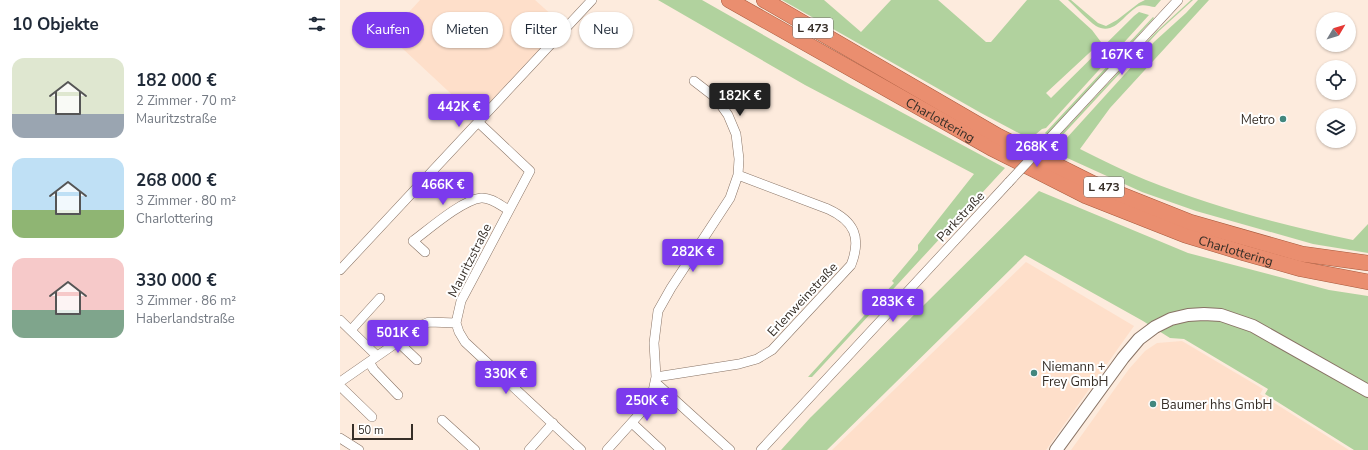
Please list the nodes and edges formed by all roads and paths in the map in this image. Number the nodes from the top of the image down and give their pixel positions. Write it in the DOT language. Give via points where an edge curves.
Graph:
graph roads {
  1 [pos="592,0"];
  2 [pos="729,0"];
  3 [pos="764,0"];
  4 [pos="1178,0"];
  5 [pos="694,81"];
  6 [pos="478,122"];
  7 [pos="738,175"];
  8 [pos="509,210"];
  9 [pos="425,252"];
  10 [pos="1368,263"];
  11 [pos="340,270"];
  12 [pos="1368,282"];
  13 [pos="380,298"];
  14 [pos="340,320"];
  15 [pos="456,323"];
  16 [pos="351,330"];
  17 [pos="398,342"];
  18 [pos="377,356"];
  19 [pos="417,360"];
  20 [pos="369,362"];
  21 [pos="656,379"];
  22 [pos="340,382"];
  23 [pos="340,386"];
  24 [pos="1368,391"];
  25 [pos="398,395"];
  26 [pos="372,417"];
  27 [pos="442,420"];
  28 [pos="553,423"];
  29 [pos="632,423"];
  30 [pos="340,438"];
  31 [pos="359,450"];
  32 [pos="475,450"];
  33 [pos="529,450"];
  34 [pos="581,450"];
  35 [pos="607,450"];
  36 [pos="661,450"];
  37 [pos="730,450"];
  38 [pos="761,450"];
  39 [pos="1056,450"];
  1 -- 6 [label="street"];
  2 -- 12 [label="highway, Charlottering / L 473" via="991,148 1086,196 1185,235 1244,254 1301,269"];
  3 -- 10 [label="highway, Charlottering / L 473" via="998,136 1092,183 1190,222 1302,254"];
  4 -- 38 [label="street, Parkstraße, bridge"];
  5 -- 7 [label="street" via="716,98 728,114 736,134"];
  6 -- 8 [label="street, Mauritzstraße" via="530,171"];
  6 -- 11 [label="street"];
  7 -- 21 [label="street" via="730,198 658,311 654,343"];
  7 -- 21 [label="street, Erlenweinstraße" via="841,215 854,231 856,254 851,265 772,350 757,359 739,364"];
  8 -- 9 [label="street" via="489,199 473,201 457,209 413,242"];
  8 -- 15 [label="street, Mauritzstraße" via="461,301"];
  13 -- 16 [label="street"];
  14 -- 16 [label="street"];
  15 -- 17 [label="street" via="429,322"];
  15 -- 28 [label="street" via="465,342"];
  16 -- 18 [label="street"];
  17 -- 18 [label="street"];
  17 -- 19 [label="street"];
  18 -- 20 [label="street"];
  20 -- 22 [label="street"];
  20 -- 25 [label="street"];
  21 -- 29 [label="street" via="652,396"];
  21 -- 37 [label="street"];
  23 -- 26 [label="street"];
  24 -- 39 [label="main road" via="1254,326 1221,315 1188,315 1171,319 1139,339"];
  27 -- 32 [label="street"];
  28 -- 33 [label="street"];
  28 -- 34 [label="street"];
  29 -- 35 [label="street"];
  29 -- 36 [label="street"];
  30 -- 31 [label="street"];
}
